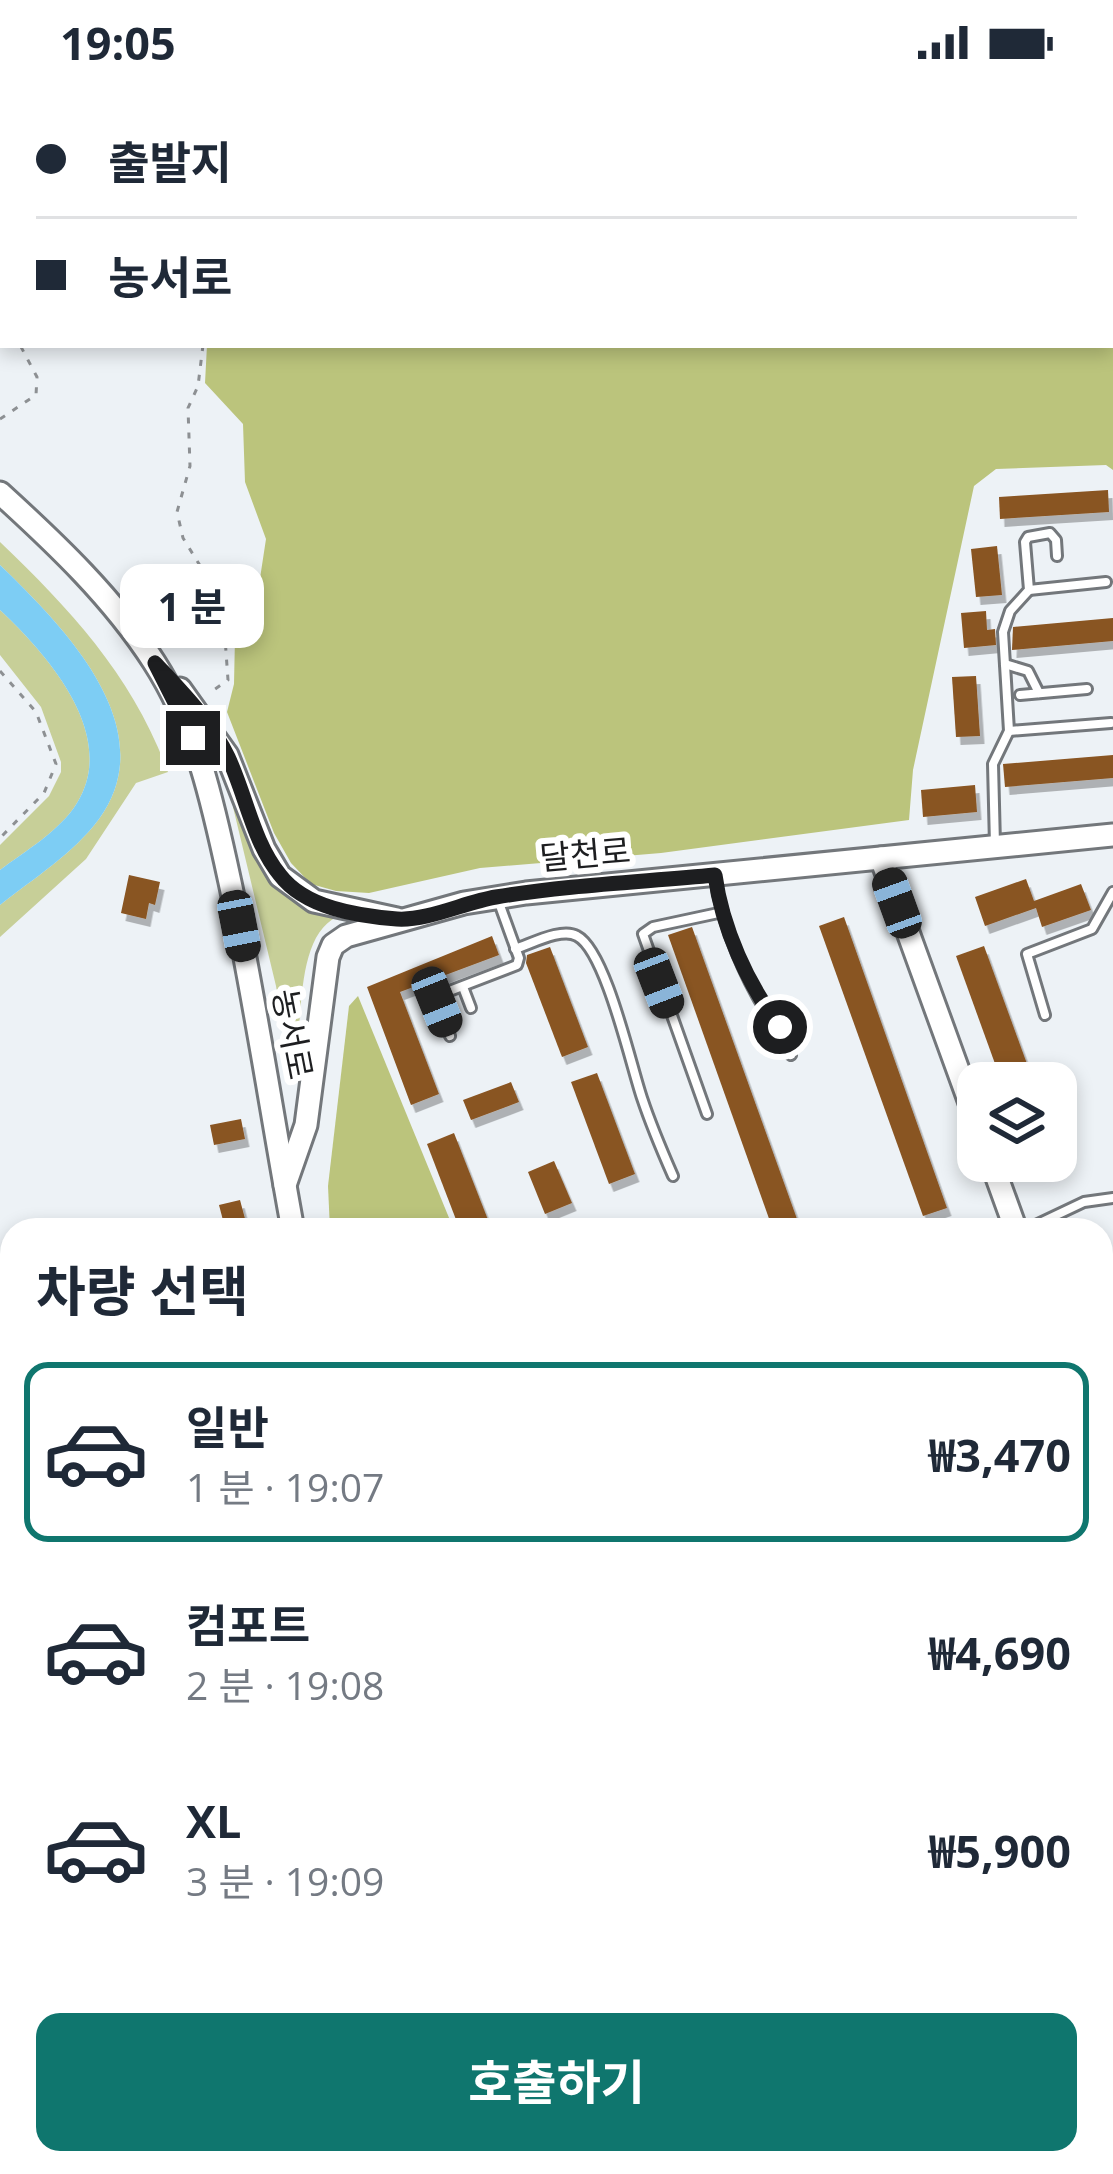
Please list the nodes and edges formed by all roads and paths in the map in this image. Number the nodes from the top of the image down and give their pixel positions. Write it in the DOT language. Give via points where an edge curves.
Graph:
graph roads {
  1 [pos="22,348"];
  2 [pos="203,348"];
  3 [pos="0,419"];
  4 [pos="0,493"];
  5 [pos="1057,556"];
  6 [pos="1106,582"];
  7 [pos="1029,590"];
  8 [pos="155,663"];
  9 [pos="1005,664"];
  10 [pos="0,670"];
  11 [pos="1088,689"];
  12 [pos="1039,693"];
  13 [pos="1020,695"];
  14 [pos="191,703"];
  15 [pos="1111,723"];
  16 [pos="1010,731"];
  17 [pos="1113,835"];
  18 [pos="0,838"];
  19 [pos="994,847"];
  20 [pos="881,858"];
  21 [pos="715,875"];
  22 [pos="1113,892"];
  23 [pos="497,897"];
  24 [pos="723,911"];
  25 [pos="403,920"];
  26 [pos="515,949"];
  27 [pos="463,986"];
  28 [pos="471,1008"];
  29 [pos="1045,1016"];
  30 [pos="450,1036"];
  31 [pos="790,1055"];
  32 [pos="957,1067"];
  33 [pos="707,1114"];
  34 [pos="673,1177"];
  35 [pos="1000,1182"];
  36 [pos="285,1185"];
  37 [pos="1113,1198"];
  38 [pos="291,1218"];
  39 [pos="1015,1218"];
  40 [pos="1047,1218"];
  1 -- 3 [label="path" via="37,377 36,395"];
  2 -- 14 [label="path" via="177,512 182,538 215,590 228,680"];
  4 -- 8 [label="street, 농서로" via="92,582"];
  5 -- 7 [label="lane" via="1050,533 1028,537"];
  6 -- 7 [label="lane"];
  7 -- 9 [label="lane" via="1005,620"];
  8 -- 14 [label="street"];
  8 -- 36 [label="street, 농서로" via="193,738 216,819"];
  9 -- 12 [label="lane" via="1028,671"];
  9 -- 16 [label="lane"];
  10 -- 18 [label="path" via="36,712 56,764 44,794"];
  11 -- 12 [label="lane"];
  12 -- 13 [label="lane"];
  14 -- 25 [label="street" via="227,755 280,876 314,901"];
  15 -- 16 [label="lane"];
  16 -- 19 [label="lane" via="993,764"];
  17 -- 19 [label="street, 달천로"];
  19 -- 20 [label="street, 달천로"];
  20 -- 21 [label="street, 달천로"];
  20 -- 32 [label="street"];
  21 -- 23 [label="street, 달천로"];
  21 -- 24 [label="lane"];
  22 -- 29 [label="lane" via="1092,929 1027,954"];
  23 -- 25 [label="street, 달천로"];
  23 -- 26 [label="lane"];
  24 -- 31 [label="lane"];
  24 -- 33 [label="lane" via="653,927 643,939"];
  25 -- 36 [label="street, 달천로" via="333,945 305,1125"];
  26 -- 27 [label="lane" via="517,965"];
  26 -- 34 [label="lane" via="565,933 588,946"];
  27 -- 28 [label="lane"];
  27 -- 30 [label="lane" via="437,998"];
  35 -- 39 [label="street"];
  36 -- 38 [label="street, 농서로"];
  37 -- 40 [label="lane"];
}
